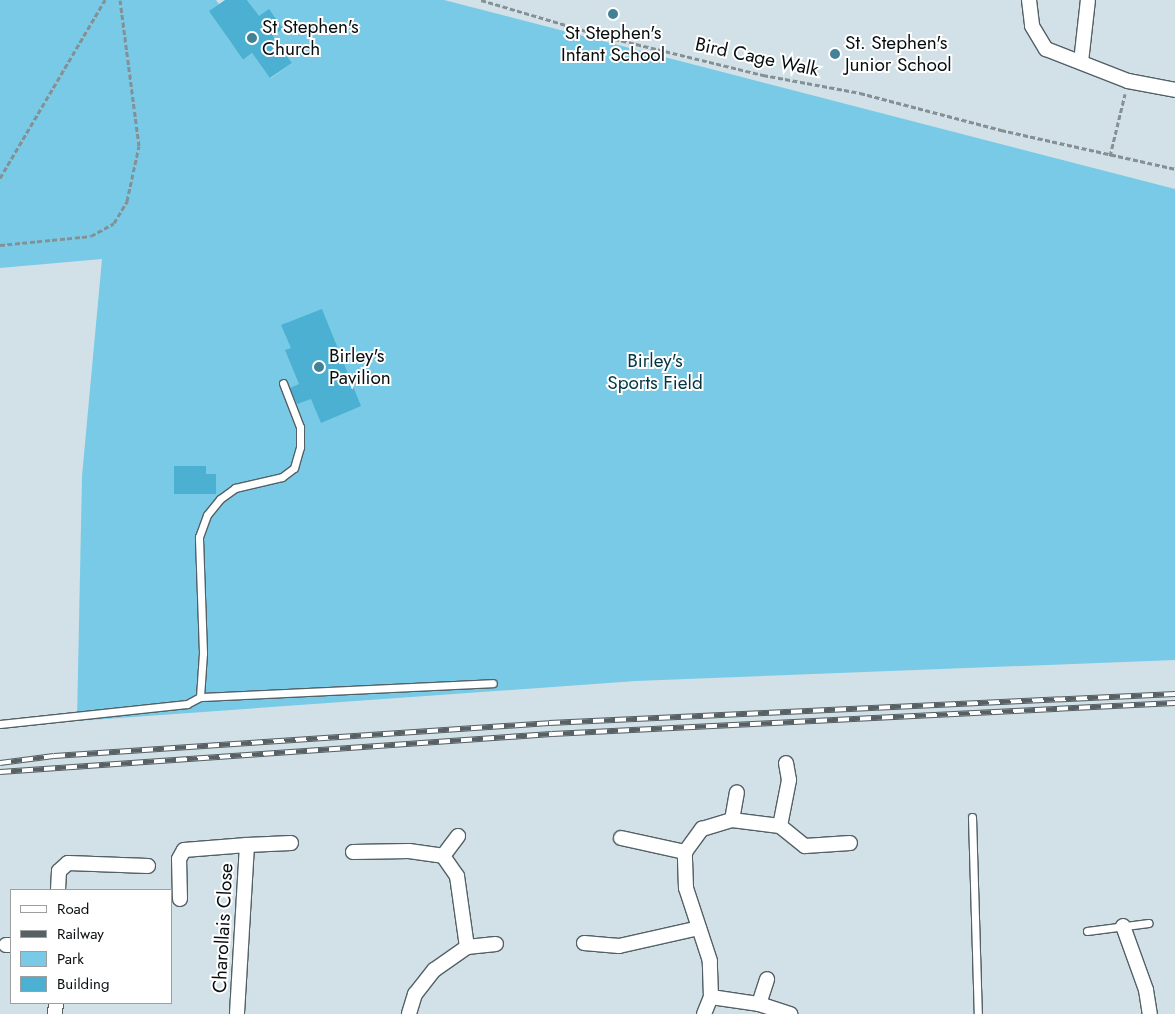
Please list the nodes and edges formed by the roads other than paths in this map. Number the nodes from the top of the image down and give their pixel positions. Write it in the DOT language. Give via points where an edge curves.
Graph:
graph roads {
  1 [pos="1029,0"];
  2 [pos="1088,0"];
  3 [pos="1080,62"];
  4 [pos="1175,90"];
  5 [pos="283,383"];
  6 [pos="493,682"];
  7 [pos="200,697"];
  8 [pos="0,724"];
  9 [pos="786,763"];
  10 [pos="737,792"];
  11 [pos="972,817"];
  12 [pos="732,820"];
  13 [pos="780,826"];
  14 [pos="458,836"];
  15 [pos="621,838"];
  16 [pos="291,843"];
  17 [pos="850,843"];
  18 [pos="247,845"];
  19 [pos="354,852"];
  20 [pos="685,852"];
  21 [pos="444,856"];
  22 [pos="148,866"];
  23 [pos="58,889"];
  24 [pos="180,899"];
  25 [pos="1148,924"];
  26 [pos="1123,926"];
  27 [pos="699,928"];
  28 [pos="1087,931"];
  29 [pos="584,943"];
  30 [pos="496,944"];
  31 [pos="467,947"];
  32 [pos="767,979"];
  33 [pos="711,997"];
  34 [pos="759,1004"];
  35 [pos="237,1014"];
  36 [pos="408,1014"];
  37 [pos="704,1014"];
  38 [pos="790,1014"];
  39 [pos="978,1014"];
  40 [pos="1150,1014"];
  1 -- 3 [label="street" via="1032,26 1046,49"];
  2 -- 3 [label="street"];
  3 -- 4 [label="street" via="1128,81"];
  5 -- 7 [label="lane" via="300,427 300,447 294,468 282,477 235,488 207,515 199,537"];
  6 -- 7 [label="lane"];
  7 -- 8 [label="lane" via="187,704"];
  9 -- 13 [label="street" via="789,780"];
  10 -- 12 [label="street"];
  11 -- 39 [label="lane"];
  12 -- 13 [label="street"];
  12 -- 20 [label="street" via="702,830"];
  13 -- 17 [label="street" via="805,846"];
  14 -- 21 [label="street"];
  15 -- 20 [label="street"];
  16 -- 18 [label="street, Charollais Close"];
  18 -- 24 [label="street, Charollais Close" via="184,850 179,858"];
  18 -- 35 [label="street, Charollais Close"];
  19 -- 21 [label="street" via="409,851"];
  20 -- 27 [label="street" via="686,888"];
  21 -- 31 [label="street" via="457,876"];
  22 -- 23 [label="street" via="68,863 59,870"];
  25 -- 26 [label="lane"];
  26 -- 28 [label="lane"];
  26 -- 40 [label="street" via="1146,990"];
  27 -- 29 [label="street" via="619,946"];
  27 -- 33 [label="street" via="710,961"];
  30 -- 31 [label="street"];
  31 -- 36 [label="street" via="434,970 415,994"];
  32 -- 34 [label="street"];
  33 -- 34 [label="street"];
  33 -- 37 [label="street"];
  34 -- 38 [label="street"];
}
